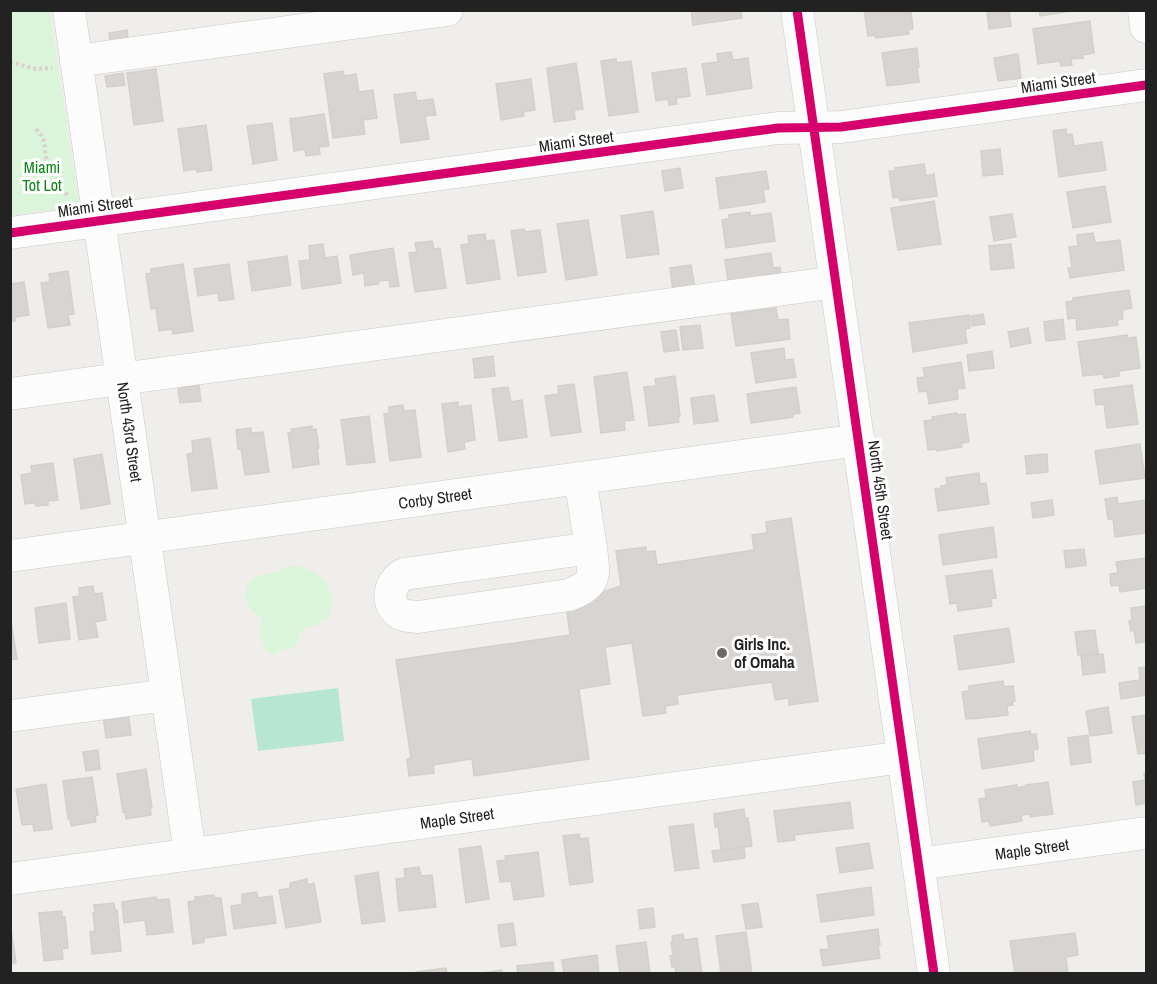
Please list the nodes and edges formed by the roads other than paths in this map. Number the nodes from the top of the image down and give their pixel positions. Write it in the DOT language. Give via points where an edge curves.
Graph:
graph roads {
  1 [pos="69,10"];
  2 [pos="447,10"];
  3 [pos="797,10"];
  4 [pos="1144,10"];
  5 [pos="1146,27"];
  6 [pos="67,64"];
  7 [pos="1146,85"];
  8 [pos="814,128"];
  9 [pos="99,220"];
  10 [pos="10,233"];
  11 [pos="836,282"];
  12 [pos="122,379"];
  13 [pos="10,394"];
  14 [pos="859,440"];
  15 [pos="580,478"];
  16 [pos="145,538"];
  17 [pos="591,548"];
  18 [pos="10,556"];
  19 [pos="167,695"];
  20 [pos="10,716"];
  21 [pos="903,757"];
  22 [pos="1146,833"];
  23 [pos="190,854"];
  24 [pos="918,864"];
  25 [pos="10,879"];
  26 [pos="934,974"];
  1 -- 6 [label="street, North 43rd Street"];
  2 -- 6 [label="street"];
  3 -- 8 [label="street, North 45th Street"];
  4 -- 5 [label="street"];
  6 -- 9 [label="street, North 43rd Street"];
  7 -- 8 [label="street, Miami Street"];
  8 -- 9 [label="street, Miami Street" via="777,128"];
  8 -- 11 [label="street, North 45th Street"];
  9 -- 10 [label="street, Miami Street"];
  9 -- 12 [label="street, North 43rd Street"];
  11 -- 12 [label="street"];
  11 -- 14 [label="street, North 45th Street"];
  12 -- 13 [label="street"];
  12 -- 16 [label="street, North 43rd Street"];
  14 -- 15 [label="street, Corby Street"];
  14 -- 21 [label="street, North 45th Street"];
  15 -- 16 [label="street, Corby Street"];
  15 -- 17 [label="street"];
  16 -- 18 [label="street, Corby Street"];
  16 -- 19 [label="street, North 43rd Street"];
  17 -- 17 [label="street" via="404,574 391,587 392,602 397,612 418,617 570,595 591,582"];
  19 -- 20 [label="street"];
  19 -- 23 [label="street, North 43rd Street"];
  21 -- 23 [label="street, Maple Street"];
  21 -- 24 [label="street, North 45th Street"];
  22 -- 24 [label="street, Maple Street"];
  23 -- 25 [label="street, Maple Street"];
  24 -- 26 [label="street, North 45th Street"];
}
